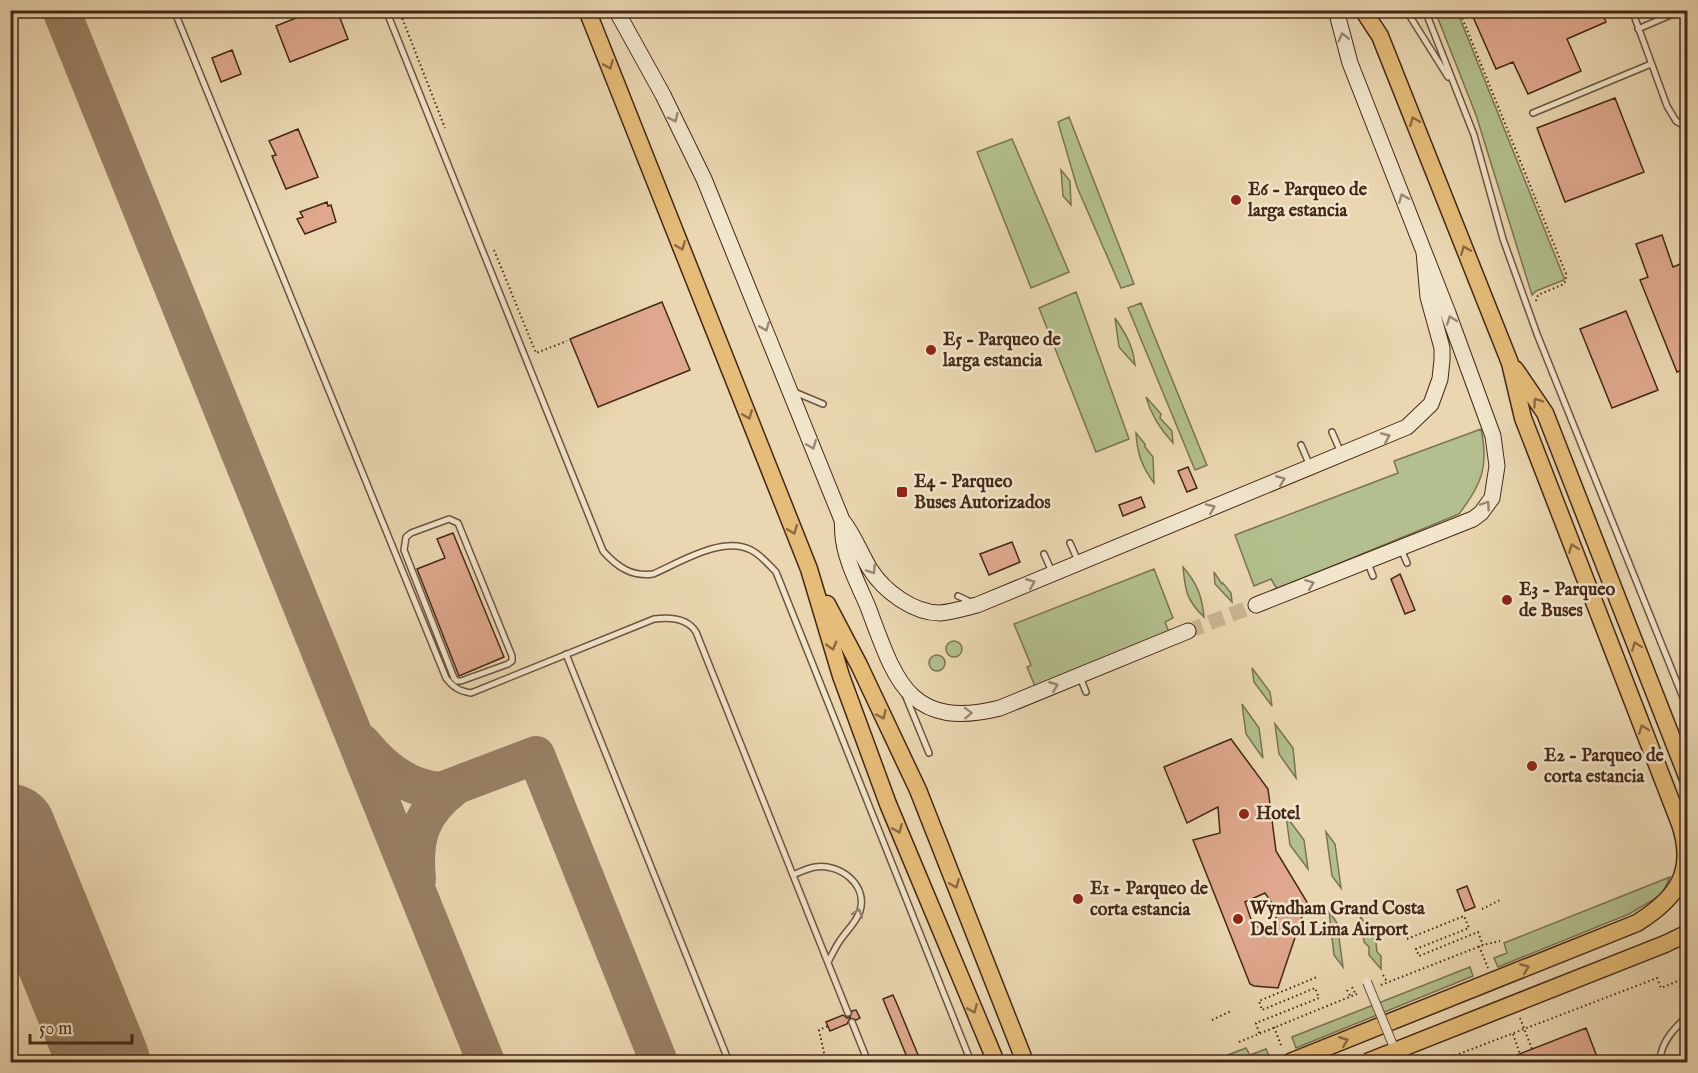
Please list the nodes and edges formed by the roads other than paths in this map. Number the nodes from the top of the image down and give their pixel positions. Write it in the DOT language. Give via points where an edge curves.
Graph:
graph roads {
  1 [pos="174,10"];
  2 [pos="386,10"];
  3 [pos="587,10"];
  4 [pos="616,10"];
  5 [pos="1336,10"];
  6 [pos="1362,10"];
  7 [pos="1406,10"];
  8 [pos="1425,10"];
  9 [pos="1632,10"];
  10 [pos="1682,10"];
  11 [pos="1638,29"];
  12 [pos="1651,64"];
  13 [pos="1455,88"];
  14 [pos="1533,113"];
  15 [pos="1688,128"];
  16 [pos="1424,252"];
  17 [pos="1510,363"];
  18 [pos="791,391"];
  19 [pos="823,404"];
  20 [pos="1332,432"];
  21 [pos="1301,444"];
  22 [pos="1341,455"];
  23 [pos="1311,468"];
  24 [pos="842,520"];
  25 [pos="1070,543"];
  26 [pos="1044,554"];
  27 [pos="1367,562"];
  28 [pos="1079,563"];
  29 [pos="809,569"];
  30 [pos="1052,574"];
  31 [pos="1373,576"];
  32 [pos="958,596"];
  33 [pos="977,605"];
  34 [pos="1256,605"];
  35 [pos="426,608"];
  36 [pos="418,611"];
  37 [pos="1188,631"];
  38 [pos="566,654"];
  39 [pos="1079,676"];
  40 [pos="902,687"];
  41 [pos="1086,692"];
  42 [pos="1688,710"];
  43 [pos="929,753"];
  44 [pos="1688,779"];
  45 [pos="1684,831"];
  46 [pos="793,875"];
  47 [pos="1688,935"];
  48 [pos="828,962"];
  49 [pos="1367,982"];
  50 [pos="848,1013"];
  51 [pos="1688,1016"];
  52 [pos="852,1022"];
  53 [pos="1417,1050"];
  54 [pos="1406,1054"];
  55 [pos="1287,1057"];
  56 [pos="1397,1061"];
  57 [pos="729,1062"];
  58 [pos="868,1062"];
  59 [pos="970,1062"];
  60 [pos="996,1062"];
  61 [pos="1025,1062"];
  62 [pos="1367,1062"];
  63 [pos="1660,1062"];
  1 -- 36 [label="lane"];
  2 -- 59 [label="lane" via="603,551 619,566 642,576 720,546 734,546 750,549 776,572"];
  3 -- 29 [label="main road, one-way"];
  4 -- 18 [label="main road, one-way" via="704,179"];
  16 -- 5 [label="main road, one-way" via="1350,63"];
  17 -- 6 [label="main road, one-way" via="1380,36"];
  7 -- 13 [label="lane"];
  8 -- 13 [label="lane"];
  9 -- 11 [label="lane"];
  10 -- 11 [label="lane"];
  11 -- 12 [label="lane"];
  12 -- 14 [label="lane"];
  12 -- 15 [label="lane" via="1667,106 1676,121"];
  13 -- 42 [label="lane" via="1474,135 1503,239 1537,334"];
  22 -- 16 [label="main road, one-way" via="1407,427 1431,405 1440,379 1442,348 1428,297"];
  27 -- 16 [label="main road, one-way" via="1404,556 1473,519 1491,498 1497,474 1493,436"];
  44 -- 17 [label="main road, one-way" via="1545,413"];
  45 -- 17 [label="main road, one-way" via="1523,418"];
  18 -- 19 [label="lane"];
  18 -- 24 [label="main road, one-way"];
  20 -- 22 [label="lane"];
  21 -- 23 [label="lane"];
  22 -- 23 [label="main road"];
  28 -- 23 [label="main road, one-way"];
  24 -- 33 [label="main road, one-way" via="874,574 898,598 937,613"];
  24 -- 40 [label="main road" via="844,544 887,659"];
  25 -- 28 [label="lane"];
  26 -- 30 [label="lane"];
  27 -- 31 [label="lane"];
  34 -- 27 [label="main road, one-way"];
  28 -- 30 [label="main road"];
  29 -- 60 [label="main road, one-way" via="841,676 884,793"];
  29 -- 61 [label="main road, one-way" via="918,790"];
  33 -- 30 [label="main road, one-way"];
  32 -- 33 [label="lane"];
  35 -- 35 [label="lane" via="405,556 406,537 454,520 512,661 457,681"];
  35 -- 36 [label="lane"];
  36 -- 38 [label="lane" via="446,678 462,692 471,693"];
  37 -- 39 [label="main road"];
  38 -- 46 [label="lane" via="654,619 689,623 696,632"];
  38 -- 57 [label="lane"];
  40 -- 39 [label="main road, one-way" via="938,710 979,713"];
  39 -- 41 [label="lane"];
  40 -- 43 [label="lane"];
  55 -- 45 [label="main road, one-way" via="1637,923 1665,904 1680,881 1686,852"];
  46 -- 48 [label="lane"];
  48 -- 46 [label="lane, one-way" via="858,917 861,892 846,874 823,867"];
  47 -- 53 [label="lane" via="1675,945"];
  47 -- 62 [label="main road, bridge"];
  48 -- 50 [label="lane"];
  49 -- 56 [label="street, bridge"];
  51 -- 63 [label="lane" via="1664,1043"];
  52 -- 58 [label="lane"];
  54 -- 56 [label="lane"];
}
